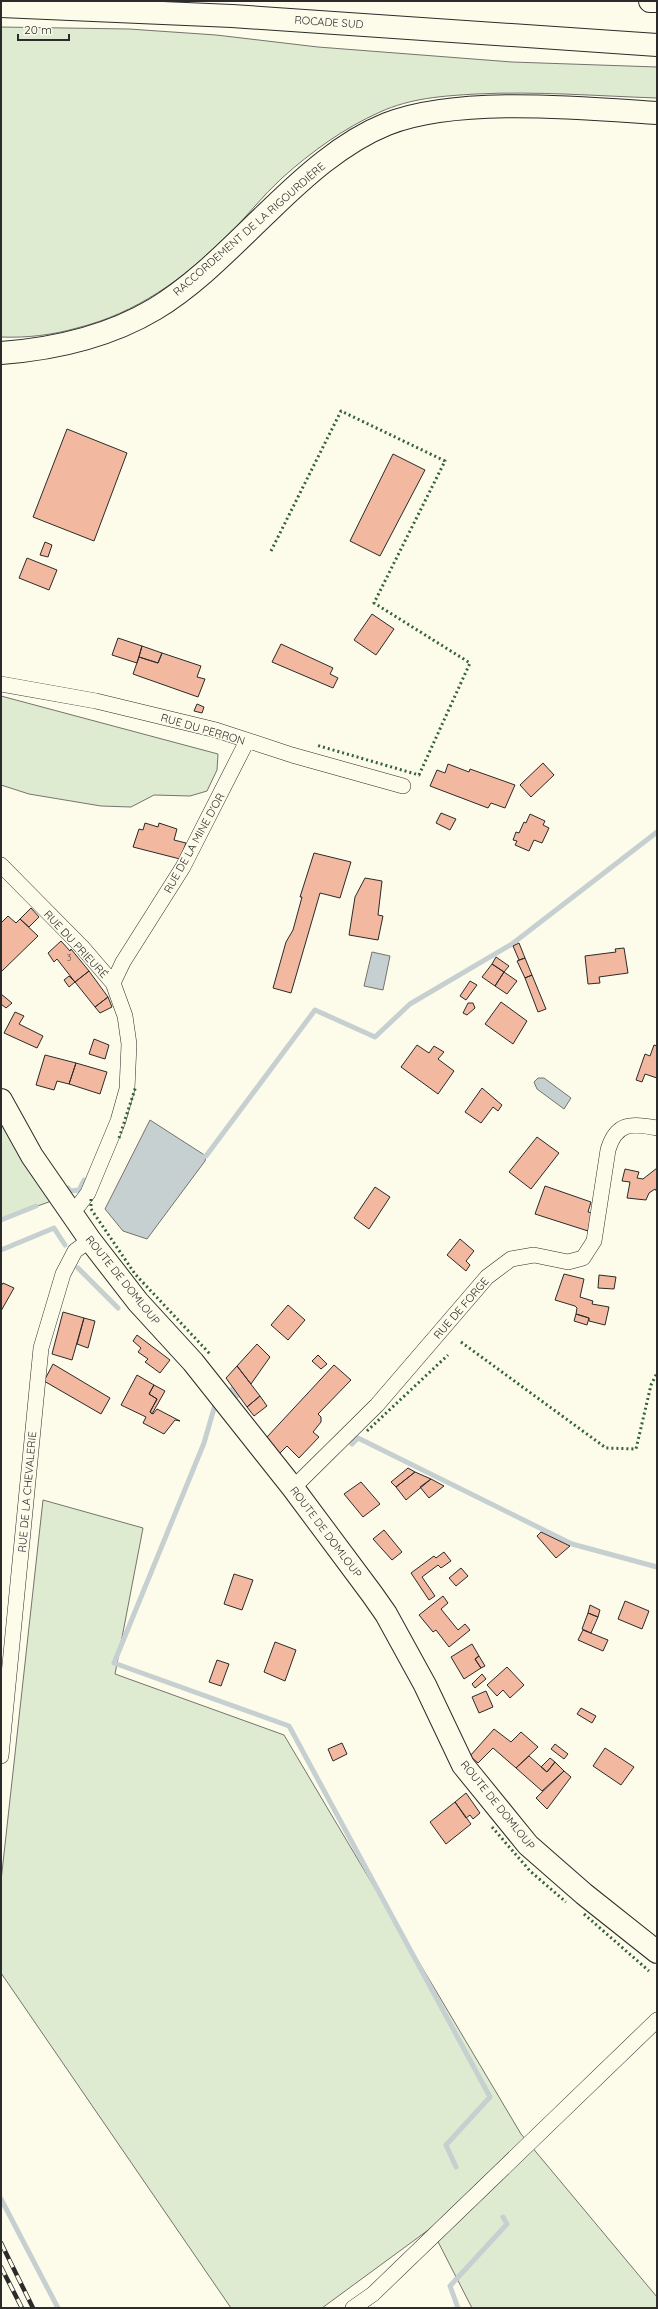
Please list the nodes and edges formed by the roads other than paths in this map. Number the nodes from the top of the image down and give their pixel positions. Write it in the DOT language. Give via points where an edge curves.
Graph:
graph roads {
  1 [pos="650,1"];
  2 [pos="657,2"];
  3 [pos="1,6"];
  4 [pos="657,45"];
  5 [pos="657,113"];
  6 [pos="3,352"];
  7 [pos="1,684"];
  8 [pos="247,741"];
  9 [pos="403,786"];
  10 [pos="1,865"];
  11 [pos="113,983"];
  12 [pos="1,1100"];
  13 [pos="657,1128"];
  14 [pos="68,1210"];
  15 [pos="90,1240"];
  16 [pos="293,1488"];
  17 [pos="1,1756"];
  18 [pos="657,1952"];
  19 [pos="657,2020"];
  20 [pos="353,2308"];
  1 -- 2 [label="main road"];
  3 -- 4 [label="main road, ROCADE SUD" via="232,16"];
  5 -- 6 [label="main road, RACCORDEMENT DE LA RIGOURDIÈRE" via="579,108 487,108 406,117 386,124 340,150 317,168 209,267 156,308 123,325 85,339 42,349"];
  7 -- 8 [label="street, RUE DU PERRON" via="96,702 216,730"];
  8 -- 9 [label="street, RUE DU PERRON"];
  8 -- 11 [label="street, RUE DE LA MINE D'OR" via="183,867 123,962"];
  10 -- 11 [label="street, RUE DU PRIEURÉ" via="82,947"];
  11 -- 14 [label="street, RUE DU PRIEURÉ" via="125,1016 129,1044 127,1089 115,1128 88,1193 79,1205"];
  12 -- 14 [label="main road, ROUTE DE DOMLOUP" via="32,1156"];
  13 -- 16 [label="street, RUE DE FORGE" via="638,1124 623,1127 612,1137 594,1241 583,1258 568,1262 534,1255 511,1259 487,1277 377,1405"];
  14 -- 15 [label="main road, ROUTE DE DOMLOUP"];
  15 -- 16 [label="main road, ROUTE DE DOMLOUP" via="138,1302 193,1362"];
  15 -- 17 [label="street, RUE DE LA CHEVALERIE" via="75,1251 63,1274 42,1348"];
  16 -- 18 [label="main road, ROUTE DE DOMLOUP" via="386,1614 425,1685 463,1765 528,1845"];
  19 -- 20 [label="street" via="373,2294"];
}
